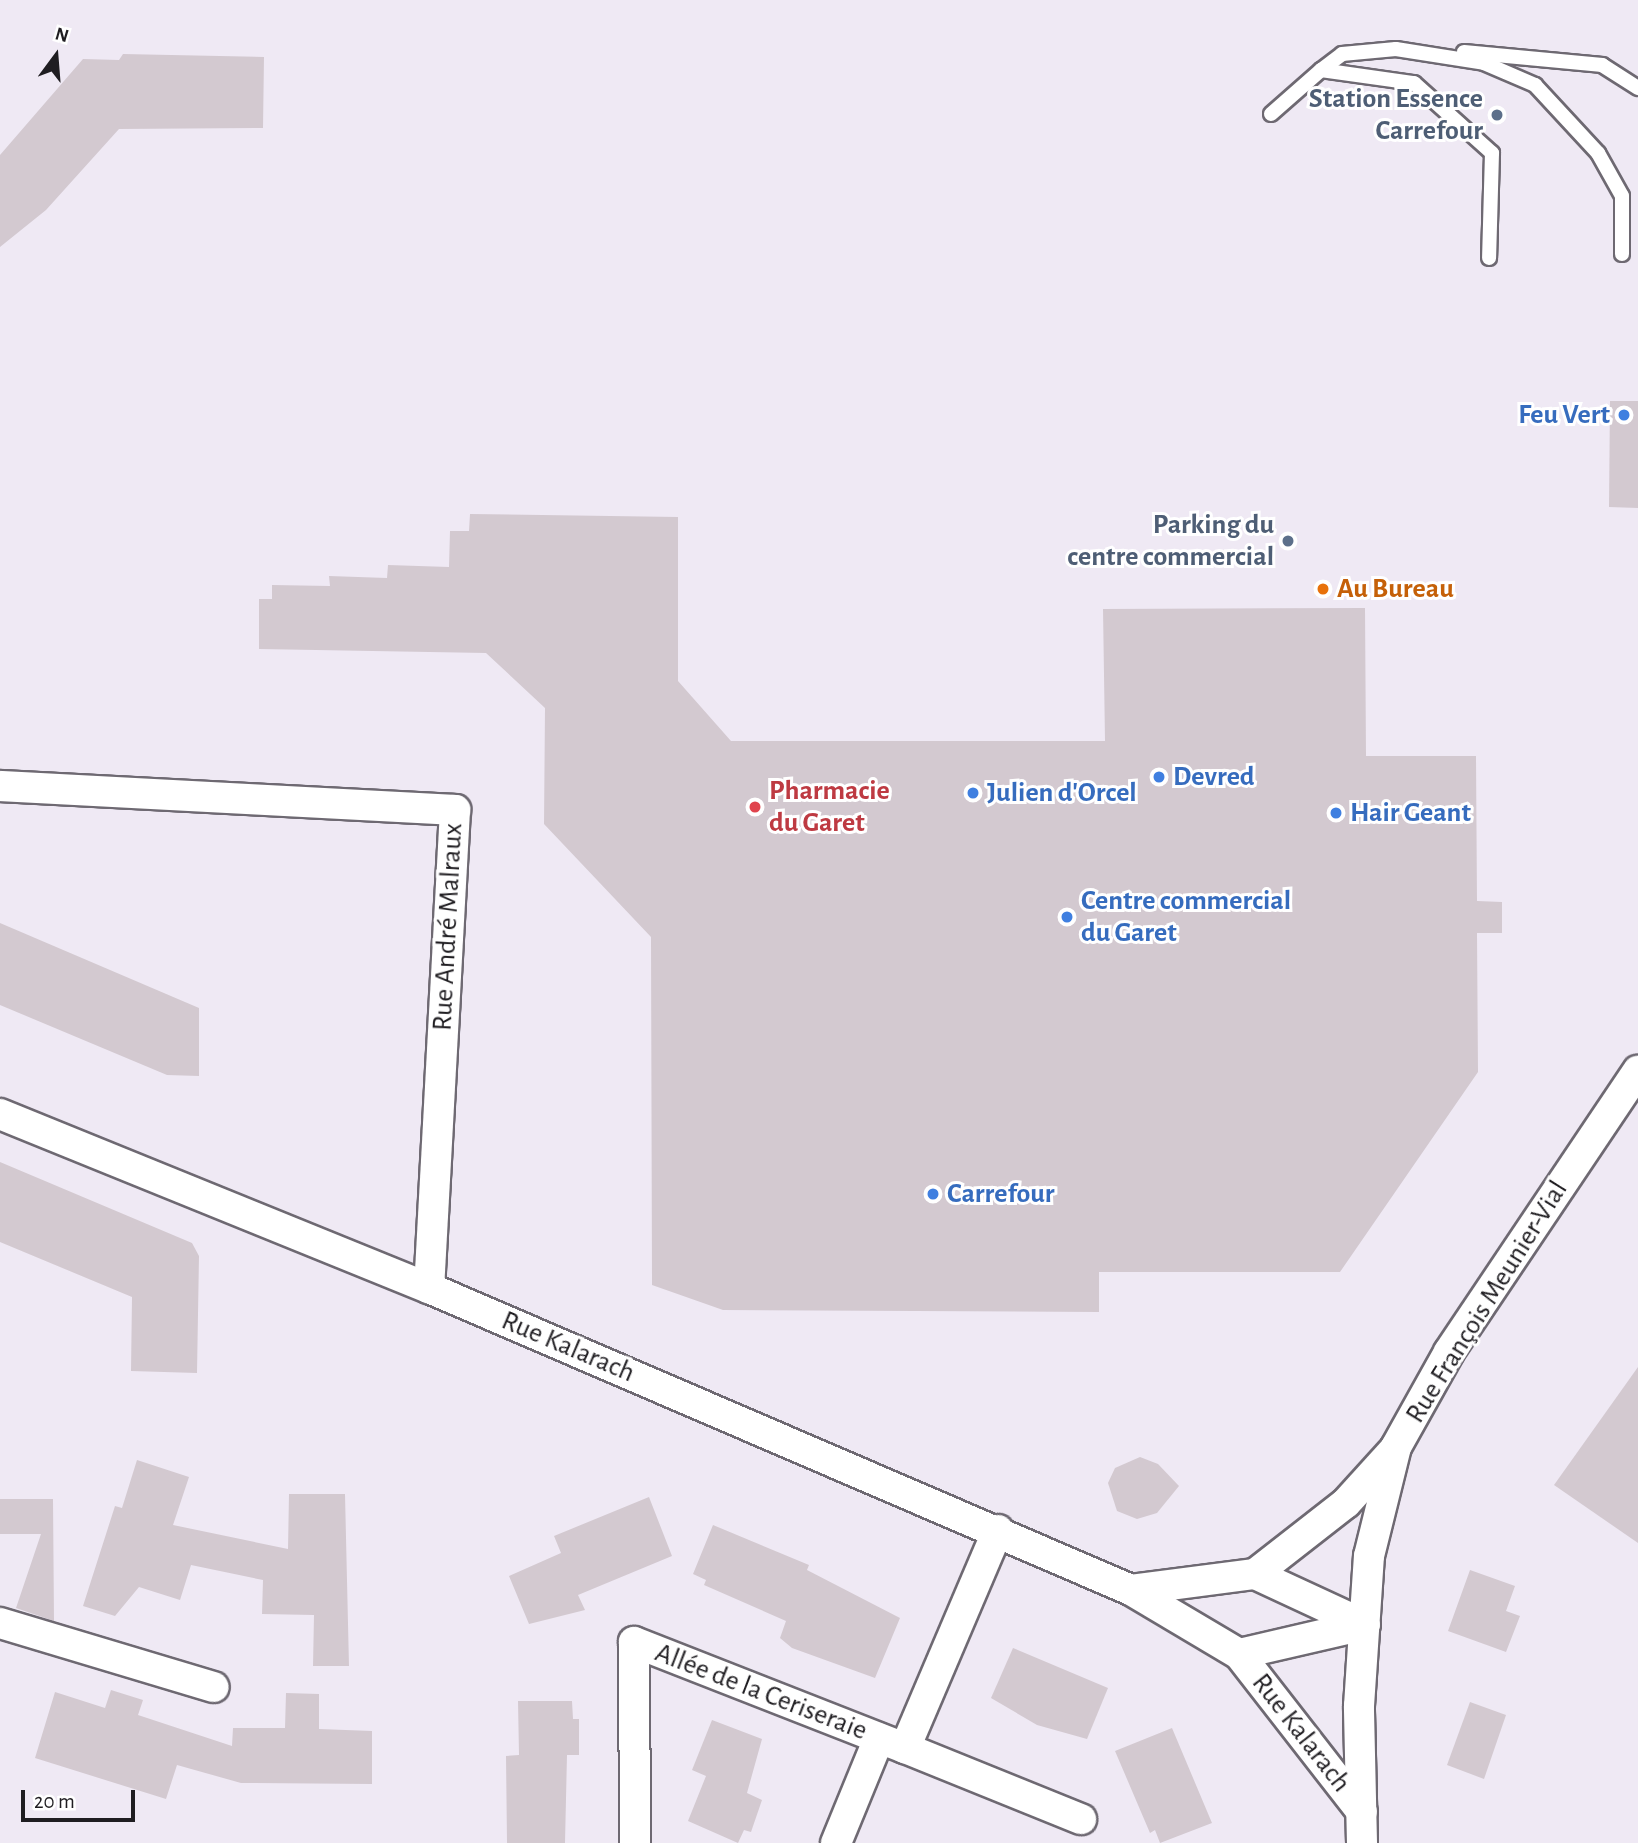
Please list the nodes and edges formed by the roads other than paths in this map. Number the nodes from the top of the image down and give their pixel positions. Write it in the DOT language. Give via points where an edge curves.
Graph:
graph roads {
  1 [pos="1396,49"];
  2 [pos="1321,70"];
  3 [pos="1638,88"];
  4 [pos="1271,114"];
  5 [pos="1622,254"];
  6 [pos="1489,258"];
  7 [pos="0,786"];
  8 [pos="1638,1070"];
  9 [pos="0,1114"];
  10 [pos="429,1288"];
  11 [pos="1396,1447"];
  12 [pos="998,1530"];
  13 [pos="1255,1573"];
  14 [pos="1131,1590"];
  15 [pos="0,1623"];
  16 [pos="1365,1625"];
  17 [pos="1239,1654"];
  18 [pos="214,1687"];
  19 [pos="892,1743"];
  20 [pos="1362,1812"];
  21 [pos="1081,1819"];
  22 [pos="635,1843"];
  23 [pos="836,1843"];
  24 [pos="1362,1843"];
  1 -- 2 [label="lane" via="1342,54"];
  1 -- 3 [label="lane" via="1523,54 1602,65"];
  1 -- 5 [label="lane" via="1484,63 1535,85 1598,152 1622,196"];
  2 -- 4 [label="lane"];
  2 -- 6 [label="lane" via="1414,83 1492,153"];
  7 -- 10 [label="street, Rue André Malraux" via="455,810"];
  8 -- 11 [label="street, Rue François Meunier-Vial" via="1449,1352"];
  9 -- 10 [label="street, Rue Kalarach"];
  10 -- 12 [label="street, Rue Kalarach"];
  11 -- 13 [label="street" via="1346,1503"];
  11 -- 16 [label="street, Rue François Meunier-Vial" via="1369,1556"];
  12 -- 14 [label="street, Rue Kalarach"];
  12 -- 19 [label="street, Allée de la Ceriseraie"];
  13 -- 14 [label="street"];
  13 -- 16 [label="street"];
  14 -- 17 [label="street, Rue Kalarach"];
  15 -- 18 [label="street"];
  16 -- 17 [label="street, Rue Kalarach"];
  16 -- 20 [label="street, Rue François Meunier-Vial"];
  17 -- 20 [label="street, Rue Kalarach"];
  19 -- 21 [label="street, Allée de la Ceriseraie"];
  19 -- 22 [label="street, Allée de la Ceriseraie" via="634,1642"];
  19 -- 23 [label="street, Allée de la Ceriseraie"];
  20 -- 24 [label="street, Rue François Meunier-Vial"];
}
